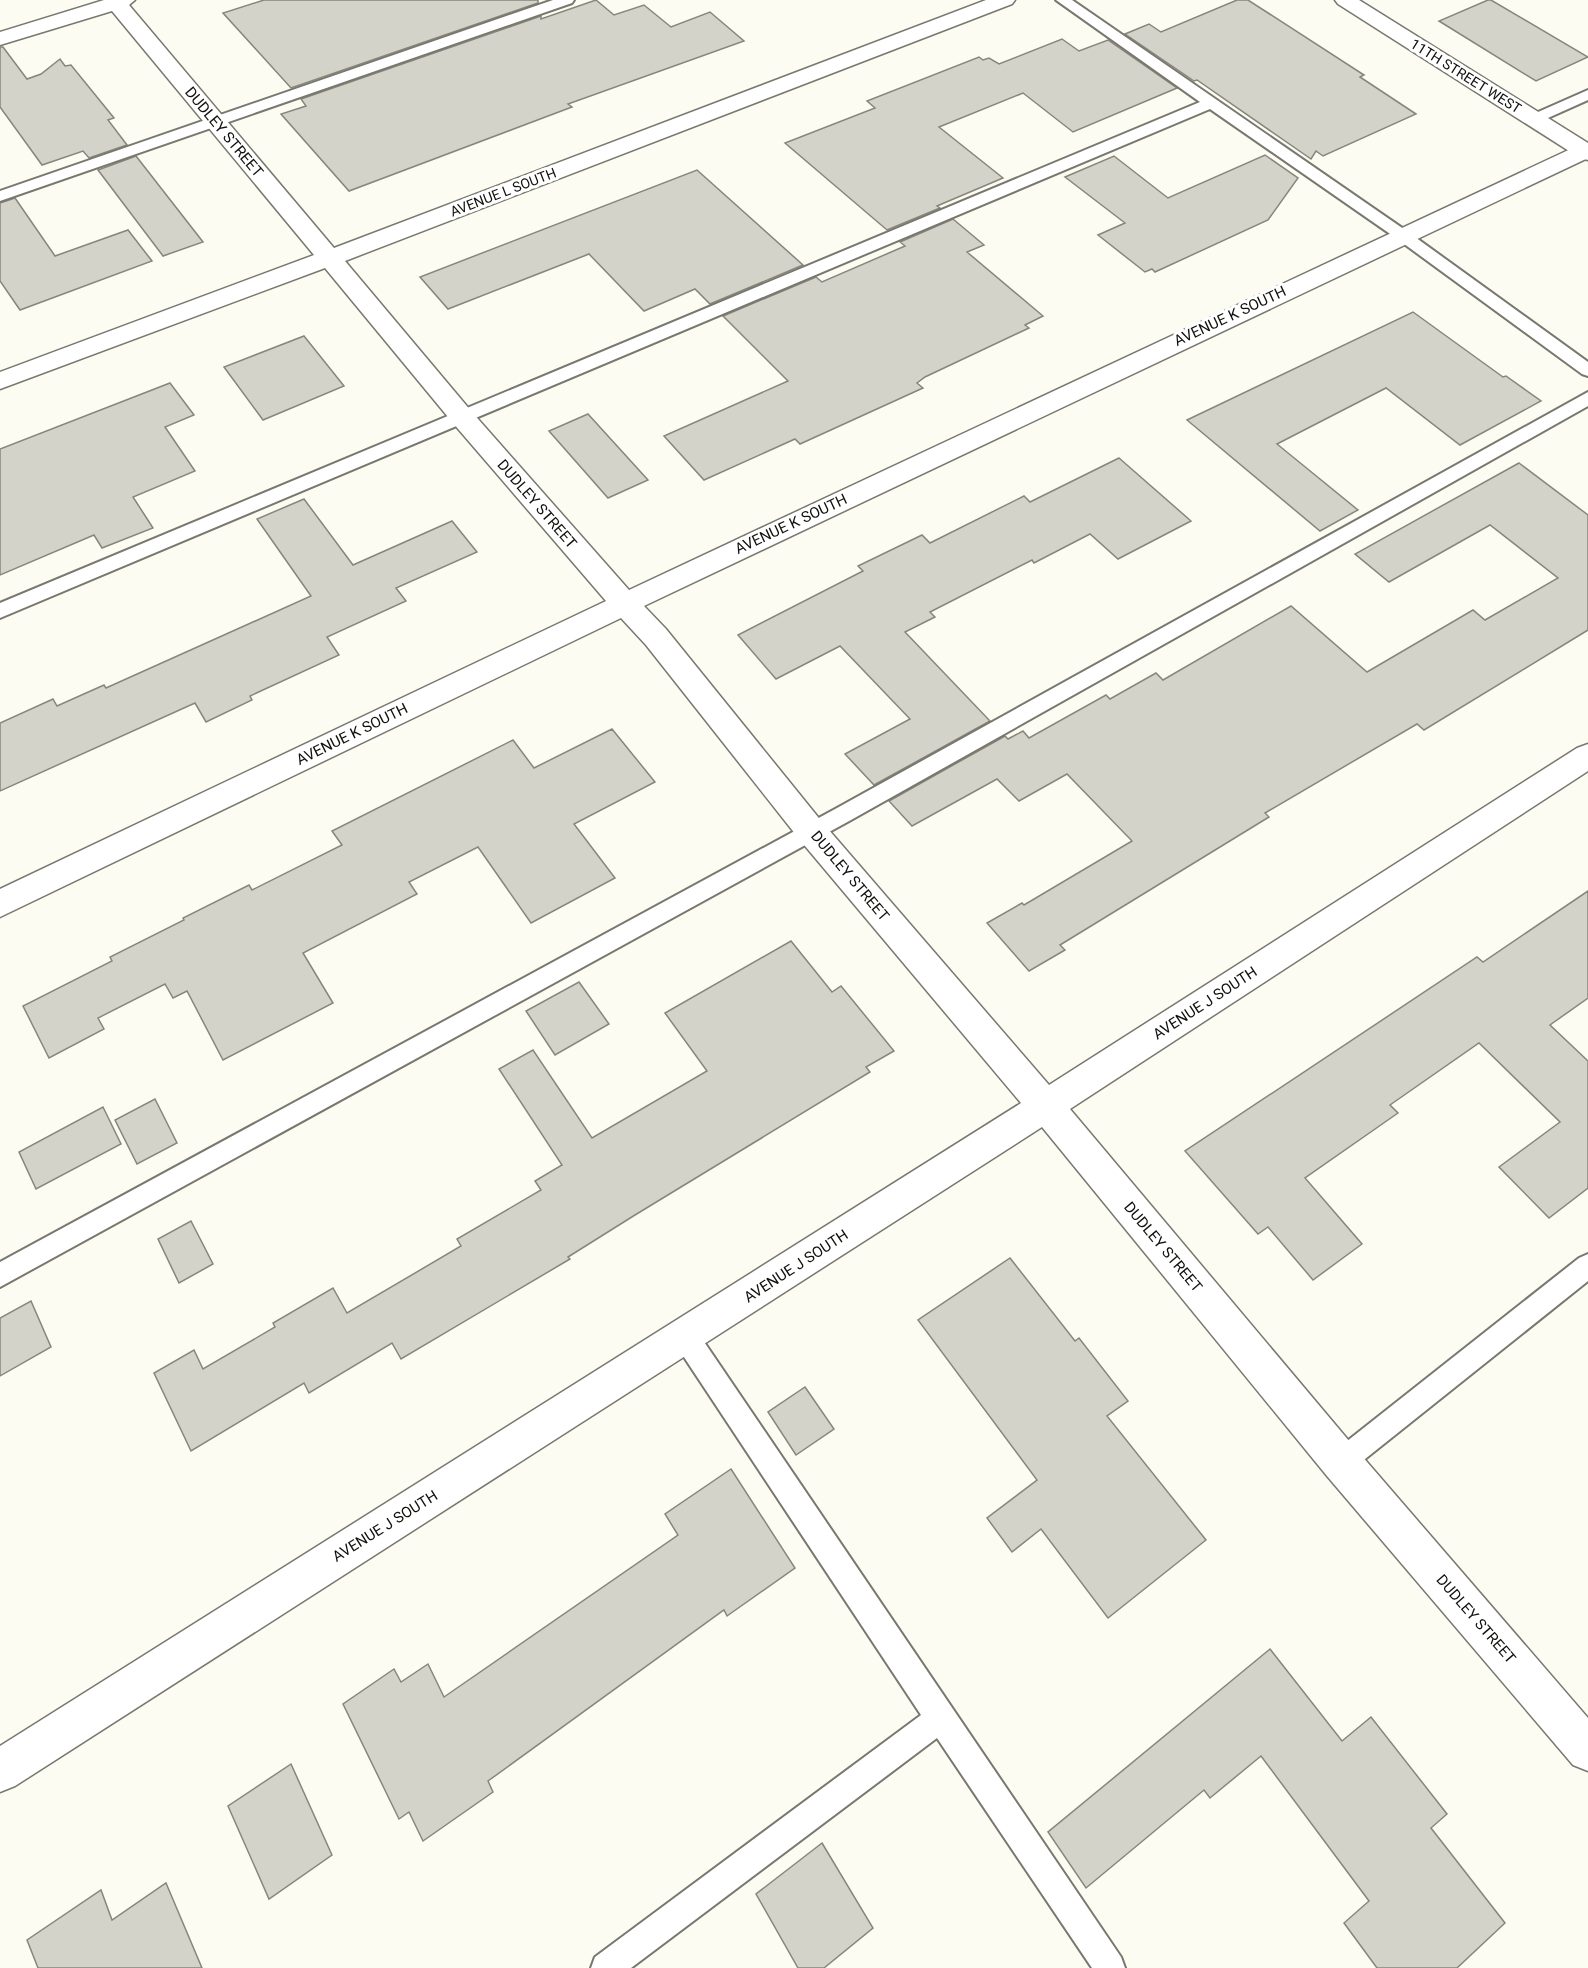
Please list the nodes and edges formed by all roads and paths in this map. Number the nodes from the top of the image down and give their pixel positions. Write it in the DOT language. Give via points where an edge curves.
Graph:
graph roads {
  1 [pos="567,0"];
  2 [pos="1005,0"];
  3 [pos="1063,0"];
  4 [pos="119,1"];
  5 [pos="1350,1"];
  6 [pos="0,39"];
  7 [pos="1588,94"];
  8 [pos="1210,103"];
  9 [pos="1534,119"];
  10 [pos="216,123"];
  11 [pos="1586,152"];
  12 [pos="0,196"];
  13 [pos="1402,235"];
  14 [pos="330,258"];
  15 [pos="1588,370"];
  16 [pos="0,381"];
  17 [pos="1588,398"];
  18 [pos="462,417"];
  19 [pos="624,604"];
  20 [pos="0,611"];
  21 [pos="1588,756"];
  22 [pos="812,831"];
  23 [pos="0,904"];
  24 [pos="1046,1106"];
  25 [pos="1588,1266"];
  26 [pos="0,1275"];
  27 [pos="685,1336"];
  28 [pos="1341,1462"];
  29 [pos="940,1718"];
  30 [pos="1588,1750"];
  31 [pos="0,1771"];
  32 [pos="606,1968"];
  33 [pos="1110,1968"];
  1 -- 10 [label="lane"];
  2 -- 14 [label="street, AVENUE L SOUTH"];
  3 -- 8 [label="lane"];
  4 -- 6 [label="street"];
  4 -- 10 [label="street, DUDLEY STREET"];
  5 -- 9 [label="street, 11TH STREET WEST"];
  7 -- 9 [label="lane"];
  8 -- 13 [label="lane"];
  8 -- 18 [label="lane"];
  9 -- 11 [label="street, 11TH STREET WEST"];
  10 -- 12 [label="lane"];
  10 -- 14 [label="street, DUDLEY STREET"];
  11 -- 13 [label="street, AVENUE K SOUTH"];
  13 -- 15 [label="lane"];
  13 -- 19 [label="street, AVENUE K SOUTH"];
  14 -- 16 [label="street, AVENUE L SOUTH"];
  14 -- 18 [label="street, DUDLEY STREET"];
  17 -- 22 [label="lane"];
  18 -- 19 [label="street, DUDLEY STREET"];
  18 -- 20 [label="lane"];
  19 -- 22 [label="street, DUDLEY STREET" via="656,637"];
  19 -- 23 [label="street, AVENUE K SOUTH"];
  21 -- 24 [label="street, AVENUE J SOUTH"];
  22 -- 24 [label="street, DUDLEY STREET"];
  22 -- 26 [label="lane"];
  24 -- 27 [label="street, AVENUE J SOUTH"];
  24 -- 28 [label="street, DUDLEY STREET"];
  25 -- 28 [label="lane"];
  27 -- 29 [label="lane"];
  27 -- 31 [label="street, AVENUE J SOUTH"];
  28 -- 30 [label="street, DUDLEY STREET"];
  29 -- 32 [label="lane"];
  29 -- 33 [label="lane"];
}
